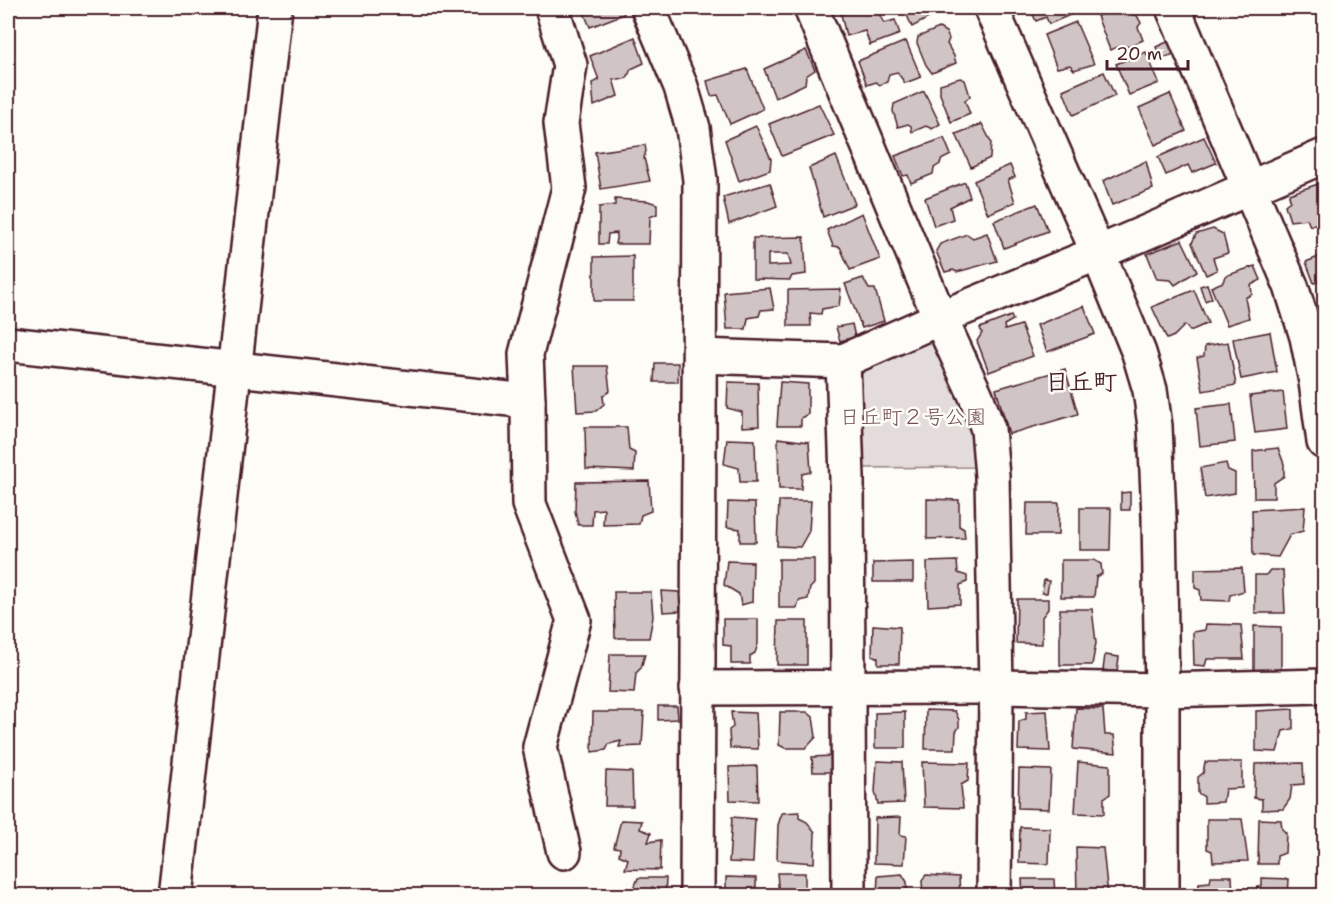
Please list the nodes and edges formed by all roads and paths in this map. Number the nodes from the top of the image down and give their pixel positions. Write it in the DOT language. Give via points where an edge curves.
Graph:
graph roads {
  1 [pos="275,8"];
  2 [pos="552,8"];
  3 [pos="648,8"];
  4 [pos="811,8"];
  5 [pos="992,8"];
  6 [pos="1173,8"];
  7 [pos="1324,156"];
  8 [pos="1250,188"];
  9 [pos="1098,253"];
  10 [pos="940,318"];
  11 [pos="8,344"];
  12 [pos="700,356"];
  13 [pos="843,361"];
  14 [pos="234,370"];
  15 [pos="528,401"];
  16 [pos="1324,442"];
  17 [pos="1324,686"];
  18 [pos="996,687"];
  19 [pos="697,688"];
  20 [pos="849,688"];
  21 [pos="1162,690"];
  22 [pos="564,852"];
  23 [pos="175,896"];
  24 [pos="697,896"];
  25 [pos="849,896"];
  26 [pos="994,896"];
  27 [pos="1162,896"];
  1 -- 14 [label="street"];
  2 -- 15 [label="street" via="570,65 561,123 569,188 526,354"];
  3 -- 12 [label="street" via="681,87 693,128 700,180"];
  4 -- 10 [label="street"];
  5 -- 9 [label="street"];
  6 -- 8 [label="street"];
  7 -- 8 [label="street"];
  8 -- 9 [label="street"];
  8 -- 16 [label="street" via="1300,310"];
  9 -- 10 [label="street"];
  9 -- 21 [label="street" via="1140,353 1150,390 1159,518"];
  10 -- 13 [label="street"];
  10 -- 18 [label="street" via="988,429"];
  11 -- 14 [label="street"];
  12 -- 13 [label="street"];
  12 -- 19 [label="street"];
  13 -- 20 [label="street"];
  14 -- 15 [label="street"];
  14 -- 23 [label="street"];
  15 -- 22 [label="street" via="529,504 574,620 540,747"];
  17 -- 21 [label="street"];
  18 -- 20 [label="street"];
  18 -- 21 [label="street"];
  18 -- 26 [label="street"];
  19 -- 20 [label="street"];
  19 -- 24 [label="street"];
  20 -- 25 [label="street"];
  21 -- 27 [label="street"];
}
